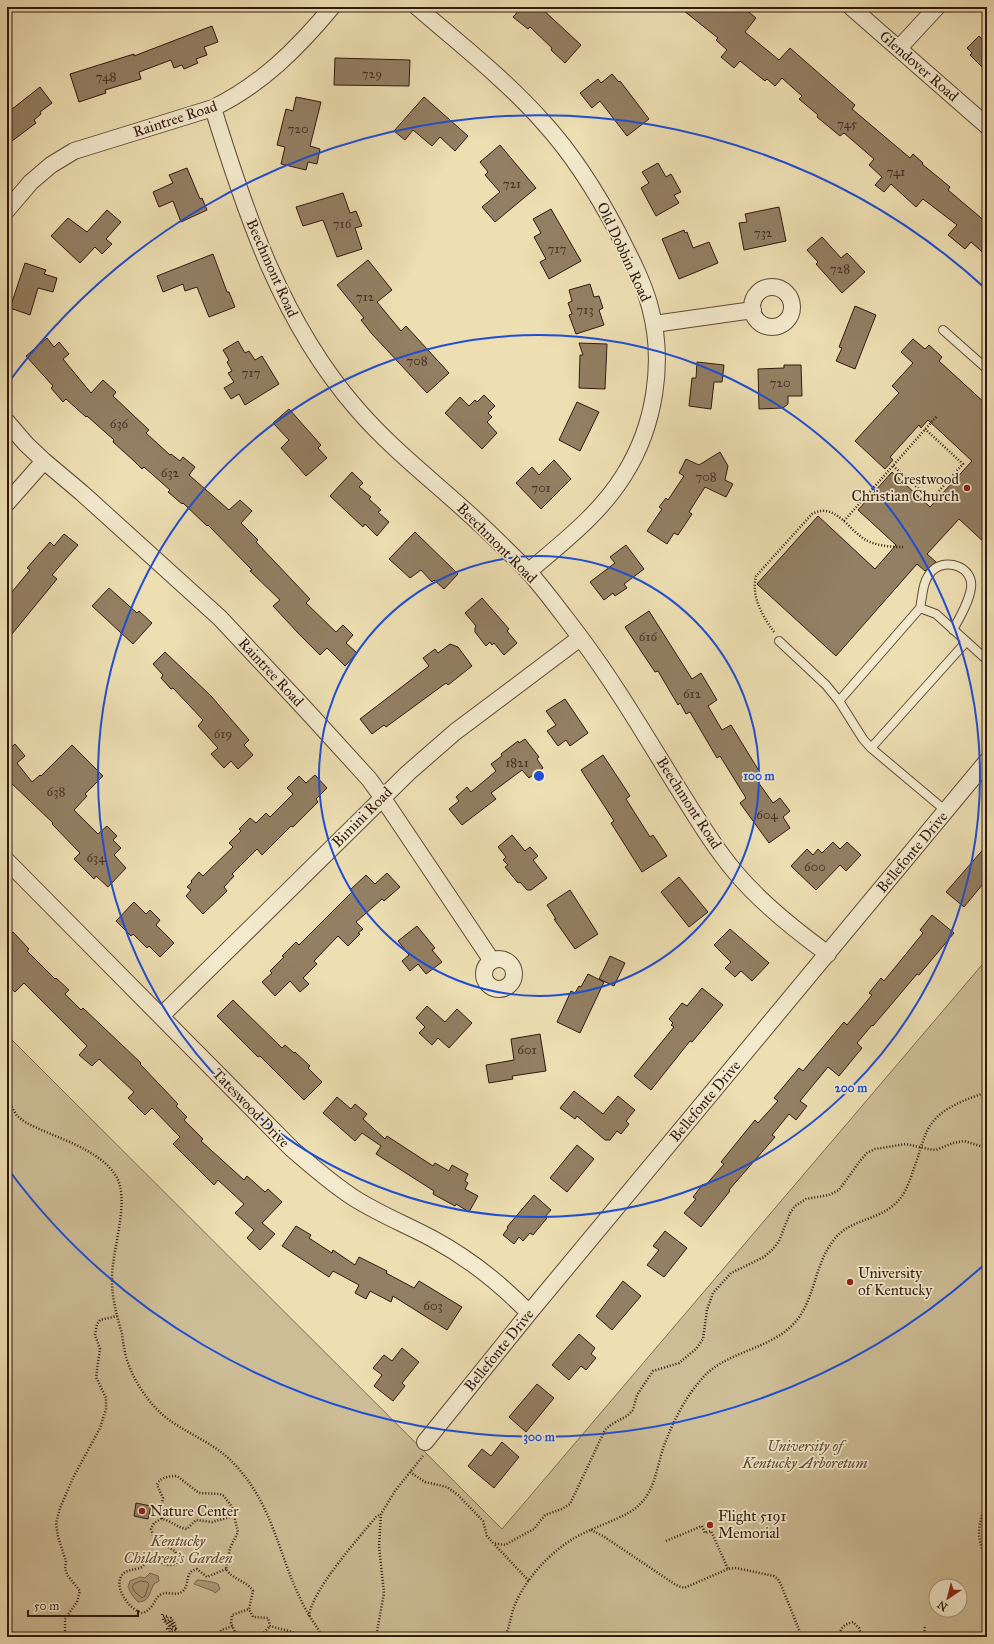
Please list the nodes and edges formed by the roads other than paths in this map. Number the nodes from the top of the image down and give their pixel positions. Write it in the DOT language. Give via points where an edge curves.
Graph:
graph roads {
  1 [pos="417,7"];
  2 [pos="851,7"];
  3 [pos="937,7"];
  4 [pos="326,9"];
  5 [pos="899,48"];
  6 [pos="213,108"];
  7 [pos="987,126"];
  8 [pos="7,210"];
  9 [pos="753,310"];
  10 [pos="654,324"];
  11 [pos="943,330"];
  12 [pos="987,369"];
  13 [pos="7,422"];
  14 [pos="44,461"];
  15 [pos="7,503"];
  16 [pos="528,572"];
  17 [pos="920,608"];
  18 [pos="953,630"];
  19 [pos="580,638"];
  20 [pos="779,641"];
  21 [pos="966,642"];
  22 [pos="987,660"];
  23 [pos="838,701"];
  24 [pos="871,748"];
  25 [pos="987,761"];
  26 [pos="382,797"];
  27 [pos="946,811"];
  28 [pos="7,861"];
  29 [pos="828,954"];
  30 [pos="492,961"];
  31 [pos="161,1016"];
  32 [pos="529,1313"];
  33 [pos="425,1442"];
  1 -- 10 [label="street, Old Dobbin Road" via="528,106 572,156 602,203 633,264 650,306"];
  2 -- 5 [label="street, Glendover Road"];
  3 -- 5 [label="street"];
  4 -- 6 [label="street, Raintree Road" via="284,59 244,91"];
  5 -- 7 [label="street, Glendover Road"];
  6 -- 8 [label="street, Raintree Road" via="74,151 51,165 31,182"];
  6 -- 16 [label="street, Beechmont Road" via="270,269 306,341 358,411"];
  9 -- 10 [label="street"];
  10 -- 16 [label="street, Old Dobbin Road" via="657,375 652,406 634,458 624,476 599,508"];
  11 -- 12 [label="lane"];
  13 -- 14 [label="street, Raintree Road"];
  14 -- 15 [label="street"];
  14 -- 26 [label="street, Raintree Road" via="220,618 308,711"];
  16 -- 19 [label="street, Beechmont Road"];
  17 -- 18 [label="lane" via="936,614"];
  17 -- 18 [label="lane" via="922,589 933,570 946,564 959,566 968,573 972,586 969,598"];
  17 -- 23 [label="lane"];
  18 -- 21 [label="lane"];
  19 -- 26 [label="street, Bimini Road" via="432,751"];
  19 -- 29 [label="street, Beechmont Road" via="616,689 708,836 736,874 777,914"];
  20 -- 23 [label="lane" via="826,685"];
  21 -- 22 [label="lane"];
  21 -- 24 [label="lane"];
  23 -- 24 [label="lane"];
  24 -- 27 [label="lane"];
  25 -- 27 [label="street, Bellefonte Drive"];
  26 -- 30 [label="street, Raintree Road"];
  26 -- 31 [label="street, Bimini Road"];
  27 -- 29 [label="street, Bellefonte Drive"];
  28 -- 31 [label="street, Tateswood Drive"];
  29 -- 32 [label="street, Bellefonte Drive"];
  31 -- 32 [label="street, Tateswood Drive" via="292,1149 333,1184 361,1202 454,1251 514,1298"];
  32 -- 33 [label="street, Bellefonte Drive"];
}
